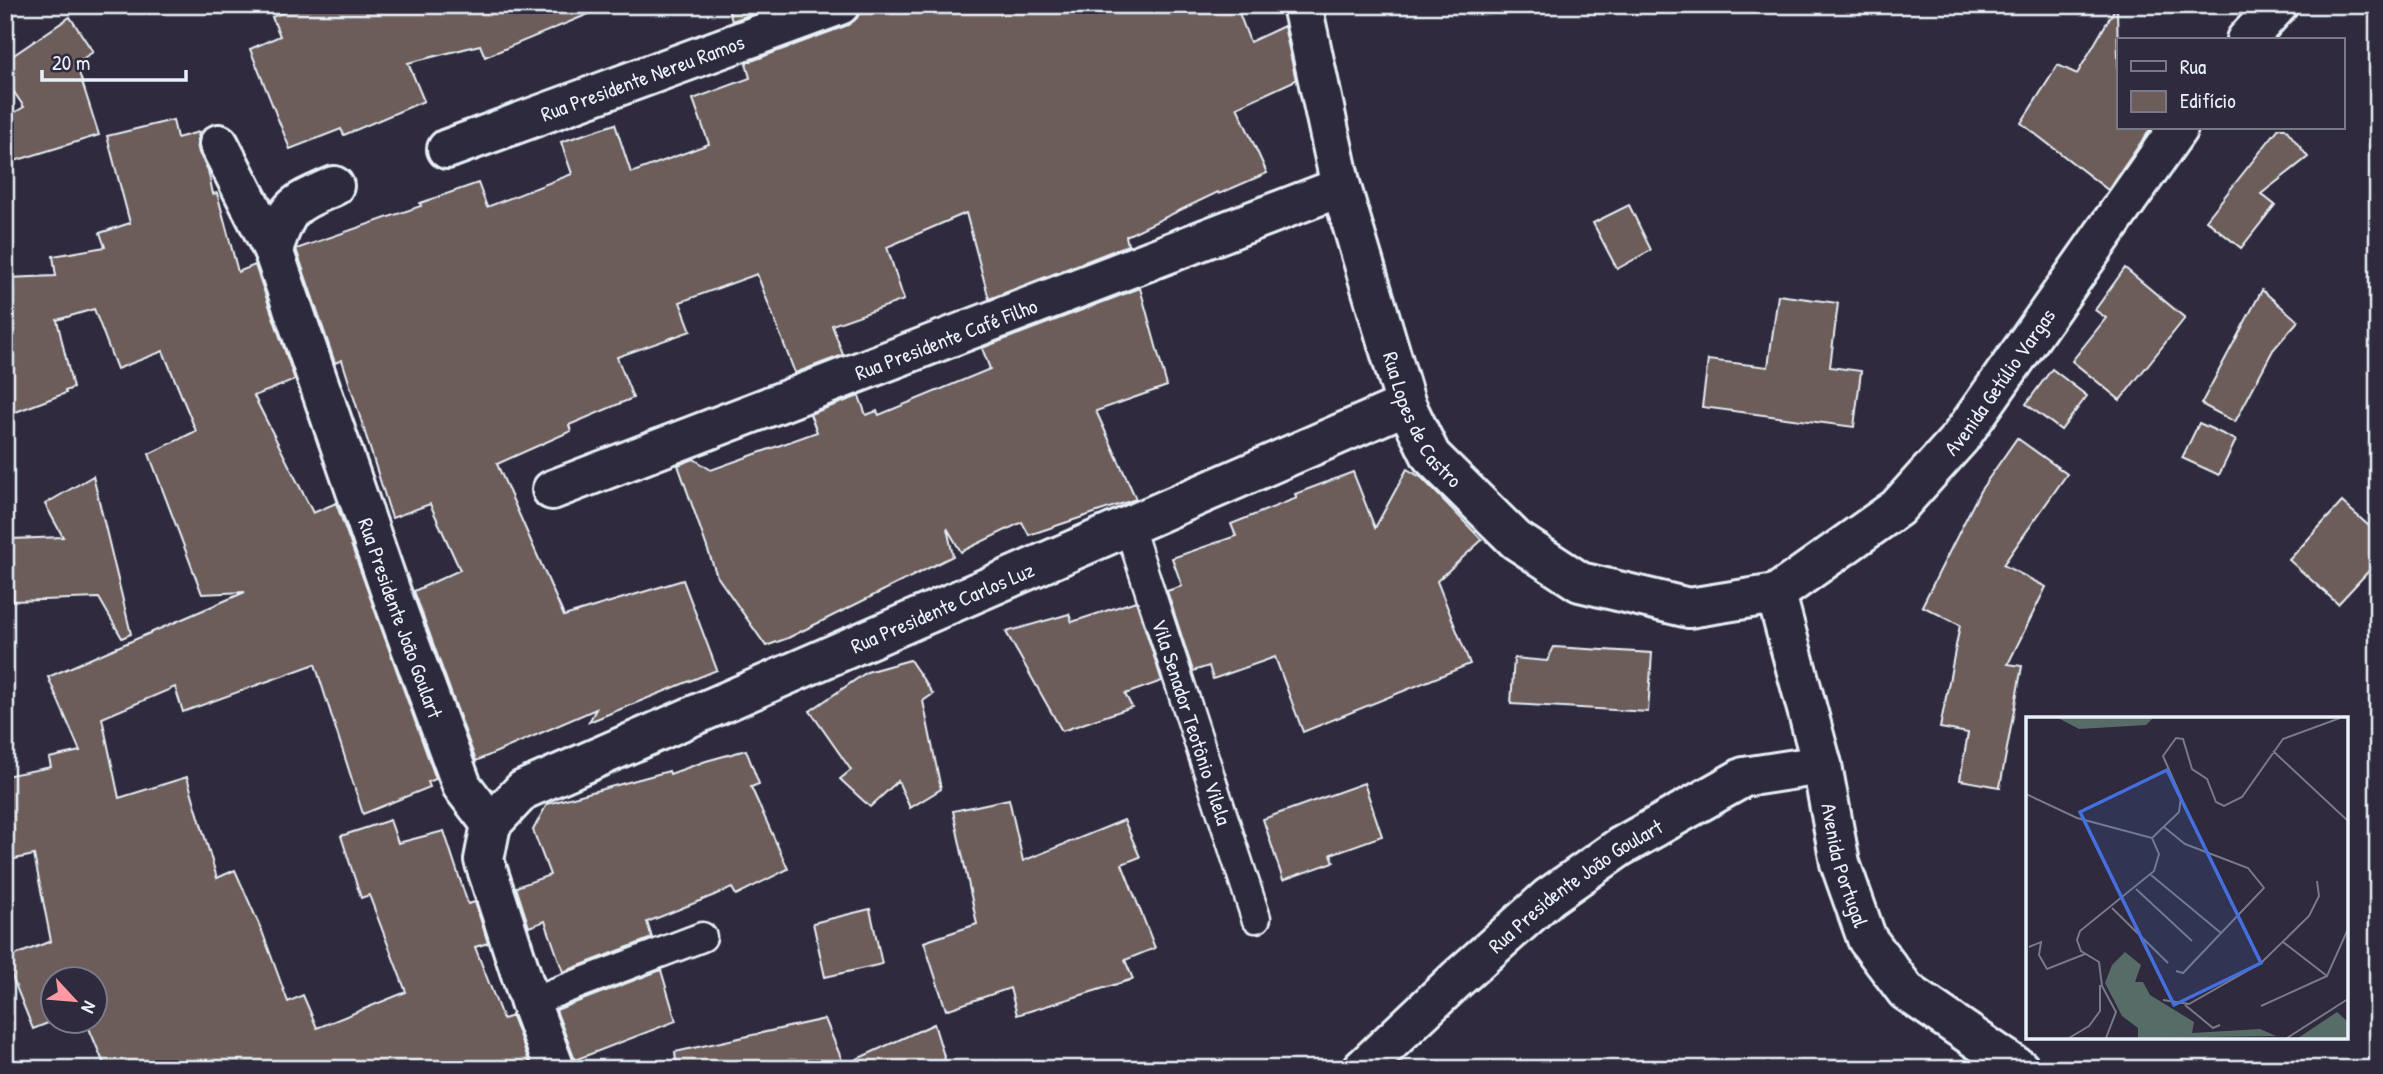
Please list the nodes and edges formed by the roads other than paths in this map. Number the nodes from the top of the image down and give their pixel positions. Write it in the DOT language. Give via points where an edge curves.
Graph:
graph roads {
  1 [pos="840,5"];
  2 [pos="1302,5"];
  3 [pos="2278,5"];
  4 [pos="2248,38"];
  5 [pos="2177,130"];
  6 [pos="219,144"];
  7 [pos="447,149"];
  8 [pos="334,186"];
  9 [pos="1341,187"];
  10 [pos="273,250"];
  11 [pos="1406,405"];
  12 [pos="552,489"];
  13 [pos="1129,527"];
  14 [pos="1776,594"];
  15 [pos="1822,765"];
  16 [pos="491,824"];
  17 [pos="1256,918"];
  18 [pos="702,937"];
  19 [pos="530,1002"];
  20 [pos="555,1069"];
  21 [pos="1362,1069"];
  22 [pos="2020,1069"];
  1 -- 7 [label="street, Rua Presidente Nereu Ramos"];
  2 -- 9 [label="street, Rua Lopes de Castro"];
  3 -- 4 [label="street"];
  5 -- 14 [label="street, Avenida Getúlio Vargas" via="1960,438 1897,508"];
  6 -- 10 [label="street, Rua Presidente João Goulart"];
  8 -- 10 [label="street" via="298,202 283,219"];
  9 -- 11 [label="street, Rua Lopes de Castro"];
  9 -- 12 [label="street, Rua Presidente Café Filho"];
  10 -- 16 [label="street, Rua Presidente João Goulart" via="461,786"];
  11 -- 13 [label="street, Rua Presidente Carlos Luz"];
  11 -- 14 [label="street, Rua Lopes de Castro" via="1431,456 1465,491 1516,540 1580,582 1689,608"];
  13 -- 16 [label="street, Rua Presidente Carlos Luz" via="523,789"];
  13 -- 17 [label="lane, Vila Senador Teotônio Vilela"];
  14 -- 15 [label="street, Avenida Portugal"];
  15 -- 21 [label="street, Rua Presidente João Goulart" via="1744,777 1620,847 1549,897"];
  15 -- 22 [label="street, Avenida Portugal" via="1840,863 1867,939 1906,991"];
  16 -- 19 [label="street" via="484,860"];
  18 -- 19 [label="lane"];
  19 -- 20 [label="street"];
}
